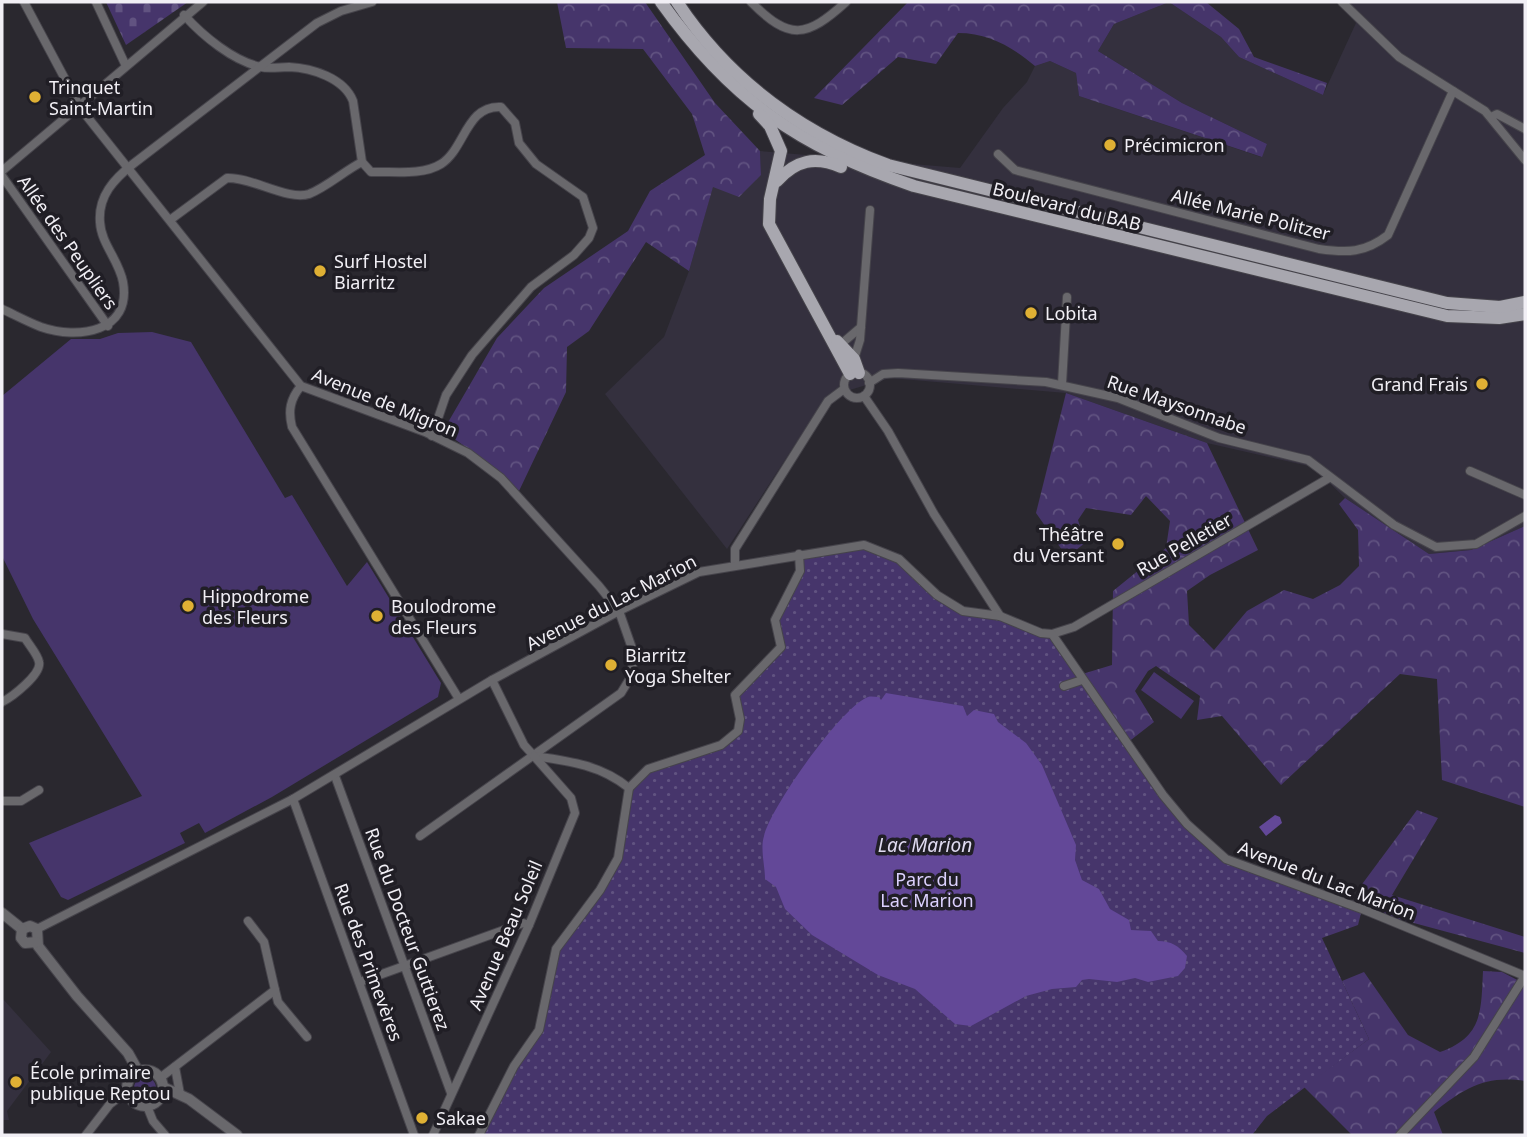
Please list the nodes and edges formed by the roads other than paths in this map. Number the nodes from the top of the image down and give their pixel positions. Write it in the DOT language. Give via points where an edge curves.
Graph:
graph roads {
  1 [pos="24,2"];
  2 [pos="96,2"];
  3 [pos="203,2"];
  4 [pos="372,2"];
  5 [pos="661,2"];
  6 [pos="677,2"];
  7 [pos="751,2"];
  8 [pos="846,2"];
  9 [pos="1342,2"];
  10 [pos="184,15"];
  11 [pos="125,64"];
  12 [pos="261,68"];
  13 [pos="1453,91"];
  14 [pos="79,104"];
  15 [pos="754,105"];
  16 [pos="1491,117"];
  17 [pos="1525,129"];
  18 [pos="998,154"];
  19 [pos="1524,155"];
  20 [pos="362,162"];
  21 [pos="128,167"];
  22 [pos="2,173"];
  23 [pos="774,184"];
  24 [pos="914,186"];
  25 [pos="870,210"];
  26 [pos="170,220"];
  27 [pos="1067,297"];
  28 [pos="1525,302"];
  29 [pos="2,309"];
  30 [pos="1525,314"];
  31 [pos="108,326"];
  32 [pos="860,327"];
  33 [pos="839,348"];
  34 [pos="854,359"];
  35 [pos="855,373"];
  36 [pos="869,383"];
  37 [pos="1062,384"];
  38 [pos="301,386"];
  39 [pos="844,389"];
  40 [pos="864,396"];
  41 [pos="432,436"];
  42 [pos="1470,471"];
  43 [pos="1329,478"];
  44 [pos="1525,495"];
  45 [pos="1525,516"];
  46 [pos="799,554"];
  47 [pos="735,565"];
  48 [pos="618,611"];
  49 [pos="1000,616"];
  50 [pos="2,634"];
  51 [pos="1052,634"];
  52 [pos="492,680"];
  53 [pos="1082,680"];
  54 [pos="1064,687"];
  55 [pos="459,699"];
  56 [pos="2,702"];
  57 [pos="534,757"];
  58 [pos="335,776"];
  59 [pos="629,788"];
  60 [pos="39,790"];
  61 [pos="293,799"];
  62 [pos="2,801"];
  63 [pos="420,836"];
  64 [pos="2,913"];
  65 [pos="248,921"];
  66 [pos="529,925"];
  67 [pos="22,929"];
  68 [pos="37,929"];
  69 [pos="37,942"];
  70 [pos="404,966"];
  71 [pos="1525,976"];
  72 [pos="360,982"];
  73 [pos="275,990"];
  74 [pos="307,1037"];
  75 [pos="175,1067"];
  76 [pos="138,1071"];
  77 [pos="161,1083"];
  78 [pos="127,1091"];
  79 [pos="451,1093"];
  80 [pos="180,1094"];
  81 [pos="147,1106"];
  82 [pos="86,1135"];
  83 [pos="164,1135"];
  84 [pos="236,1135"];
  85 [pos="414,1135"];
  86 [pos="433,1135"];
  87 [pos="479,1135"];
  88 [pos="1400,1135"];
  1 -- 14 [label="street, Avenue de Migron"];
  2 -- 11 [label="street"];
  3 -- 10 [label="street"];
  4 -- 12 [label="street" via="317,23"];
  5 -- 15 [label="main road, Boulevard du BAB" via="703,57"];
  6 -- 28 [label="main road, Boulevard du BAB" via="724,61 760,95 825,138 888,165 1447,303 1500,306"];
  7 -- 8 [label="street" via="772,24 791,29 820,25"];
  9 -- 13 [label="street" via="1399,57"];
  10 -- 11 [label="street"];
  10 -- 12 [label="street" via="200,33"];
  11 -- 14 [label="street"];
  12 -- 20 [label="street" via="291,67 321,74 350,93"];
  12 -- 21 [label="street"];
  13 -- 16 [label="street"];
  13 -- 18 [label="street, Allée Marie Politzer" via="1388,234 1374,246 1349,253 1015,170"];
  14 -- 21 [label="street, Avenue de Migron"];
  14 -- 22 [label="street"];
  15 -- 23 [label="main road" via="781,151"];
  15 -- 24 [label="main road, Boulevard du BAB" via="833,155"];
  16 -- 17 [label="street" via="1497,114"];
  16 -- 19 [label="street"];
  20 -- 26 [label="street" via="308,194 292,195 238,177 217,182"];
  20 -- 41 [label="street" via="371,172 428,169 450,156 483,110 500,107 515,123 519,143 536,164 583,197 593,228 574,255 531,287 488,335 455,380"];
  21 -- 26 [label="street, Avenue de Migron"];
  21 -- 31 [label="street" via="107,189 102,204 102,232 123,284 122,305"];
  22 -- 31 [label="street, Allée des Peupliers"];
  23 -- 24 [label="main road" via="786,171 814,159"];
  23 -- 33 [label="main road" via="769,224"];
  24 -- 30 [label="main road, Boulevard du BAB" via="1447,316"];
  25 -- 32 [label="street"];
  26 -- 38 [label="street, Avenue de Migron"];
  27 -- 37 [label="street"];
  29 -- 31 [label="street" via="43,328 85,333"];
  32 -- 33 [label="street"];
  32 -- 34 [label="street"];
  33 -- 34 [label="main road"];
  33 -- 35 [label="main road"];
  34 -- 35 [label="main road"];
  35 -- 36 [label="street"];
  35 -- 39 [label="street" via="845,380"];
  36 -- 37 [label="street, Rue Maysonnabe" via="883,374 898,373"];
  36 -- 40 [label="street"];
  37 -- 43 [label="street, Rue Maysonnabe" via="1140,405 1219,438 1308,460"];
  38 -- 41 [label="street, Avenue de Migron"];
  38 -- 55 [label="street" via="293,395 292,427"];
  39 -- 40 [label="street" via="853,397"];
  39 -- 47 [label="street" via="828,401 735,550"];
  40 -- 49 [label="street"];
  41 -- 48 [label="street, Avenue de Migron" via="468,453 501,478"];
  42 -- 44 [label="street"];
  43 -- 45 [label="street, Rue Maysonnabe" via="1394,525 1436,547 1476,544"];
  43 -- 51 [label="street, Rue Pelletier" via="1074,628"];
  46 -- 47 [label="street, Avenue du Lac Marion"];
  46 -- 49 [label="street, Avenue du Lac Marion" via="853,545 877,548 899,559 950,604 963,611"];
  46 -- 59 [label="street" via="800,571 775,620 781,646 735,695 738,732 721,745 648,769"];
  47 -- 48 [label="street, Avenue du Lac Marion" via="699,572"];
  48 -- 52 [label="street, Avenue du Lac Marion"];
  48 -- 57 [label="street" via="633,651 628,686"];
  49 -- 51 [label="street, Avenue du Lac Marion"];
  50 -- 56 [label="street" via="25,638 39,669"];
  51 -- 53 [label="street, Avenue du Lac Marion"];
  52 -- 55 [label="street, Avenue du Lac Marion"];
  52 -- 57 [label="street, Avenue Beau Soleil"];
  53 -- 54 [label="street"];
  53 -- 71 [label="street, Avenue du Lac Marion" via="1163,795 1226,859"];
  55 -- 58 [label="street, Avenue du Lac Marion"];
  57 -- 59 [label="street" via="576,762 610,773"];
  57 -- 63 [label="street"];
  57 -- 66 [label="street, Avenue Beau Soleil" via="571,798 575,813"];
  58 -- 61 [label="street, Avenue du Lac Marion"];
  58 -- 70 [label="street, Rue du Docteur Guttierez"];
  59 -- 87 [label="street" via="618,858 556,949 539,1030 514,1066"];
  60 -- 62 [label="street" via="21,801"];
  61 -- 68 [label="street, Avenue du Lac Marion"];
  61 -- 72 [label="street, Rue des Primevères"];
  64 -- 67 [label="street"];
  65 -- 73 [label="street" via="264,942"];
  66 -- 70 [label="street" via="523,923"];
  66 -- 79 [label="street, Avenue Beau Soleil"];
  67 -- 68 [label="street"];
  67 -- 69 [label="street" via="25,943"];
  68 -- 69 [label="street"];
  69 -- 76 [label="street"];
  70 -- 72 [label="street"];
  70 -- 79 [label="street, Rue du Docteur Guttierez"];
  71 -- 88 [label="street" via="1474,1057"];
  72 -- 85 [label="street, Rue des Primevères"];
  73 -- 74 [label="street" via="278,1002"];
  73 -- 75 [label="street"];
  75 -- 77 [label="street"];
  75 -- 80 [label="street"];
  76 -- 77 [label="street" via="150,1070"];
  76 -- 78 [label="street" via="129,1079"];
  77 -- 80 [label="street"];
  77 -- 81 [label="street" via="160,1098"];
  78 -- 81 [label="street" via="132,1101"];
  78 -- 82 [label="street" via="110,1104"];
  79 -- 86 [label="street, Avenue Beau Soleil"];
  80 -- 84 [label="street"];
  81 -- 83 [label="street"];
}
